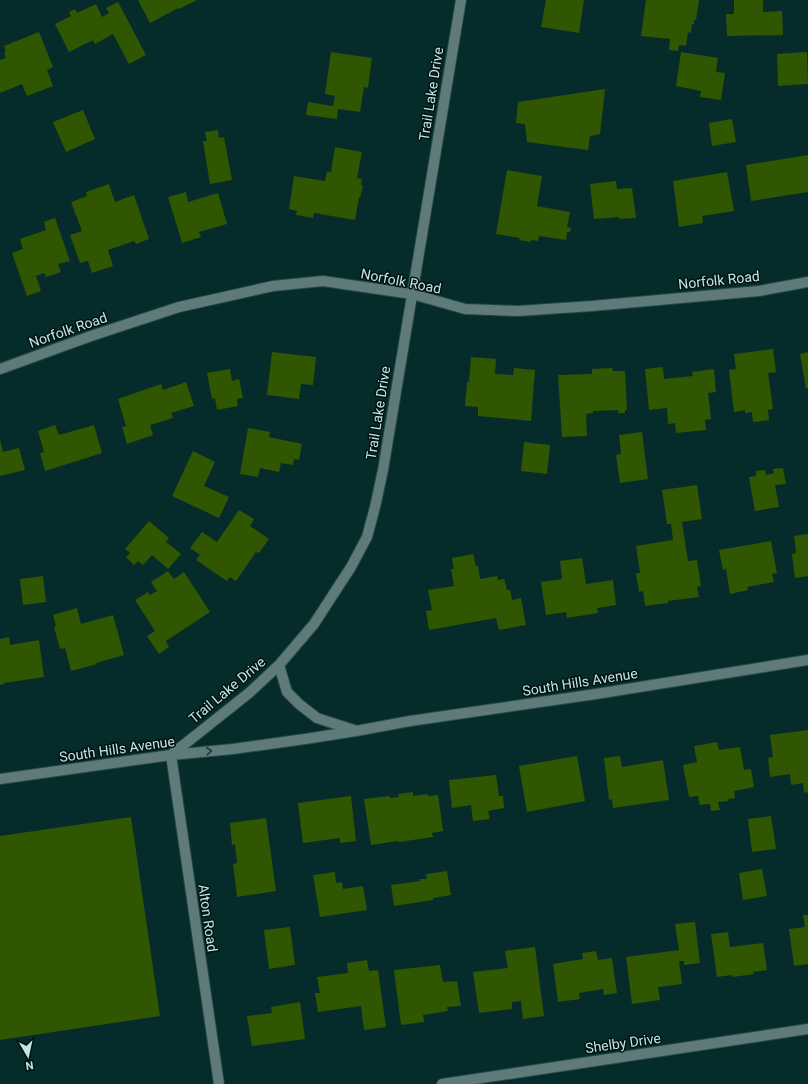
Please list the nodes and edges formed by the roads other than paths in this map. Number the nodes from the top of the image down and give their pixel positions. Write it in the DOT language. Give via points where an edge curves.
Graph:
graph roads {
  1 [pos="460,0"];
  2 [pos="808,282"];
  3 [pos="412,294"];
  4 [pos="0,369"];
  5 [pos="808,660"];
  6 [pos="280,665"];
  7 [pos="356,731"];
  8 [pos="170,755"];
  9 [pos="0,779"];
  10 [pos="808,1029"];
  11 [pos="219,1084"];
  12 [pos="442,1084"];
  1 -- 3 [label="street, Trail Lake Drive"];
  2 -- 3 [label="street, Norfolk Road" via="759,291 518,311 465,309"];
  3 -- 4 [label="street, Norfolk Road" via="323,281 273,286 179,307"];
  3 -- 6 [label="street, Trail Lake Drive" via="383,470 367,537 352,567 314,624"];
  5 -- 7 [label="street, South Hills Avenue"];
  6 -- 7 [label="street, South Hills Avenue" via="287,692 299,704 317,718"];
  6 -- 8 [label="street, Trail Lake Drive"];
  8 -- 7 [label="street, South Hills Avenue, one-way"];
  8 -- 9 [label="street, South Hills Avenue"];
  8 -- 11 [label="street, Alton Road"];
  10 -- 12 [label="street, Shelby Drive"];
}
